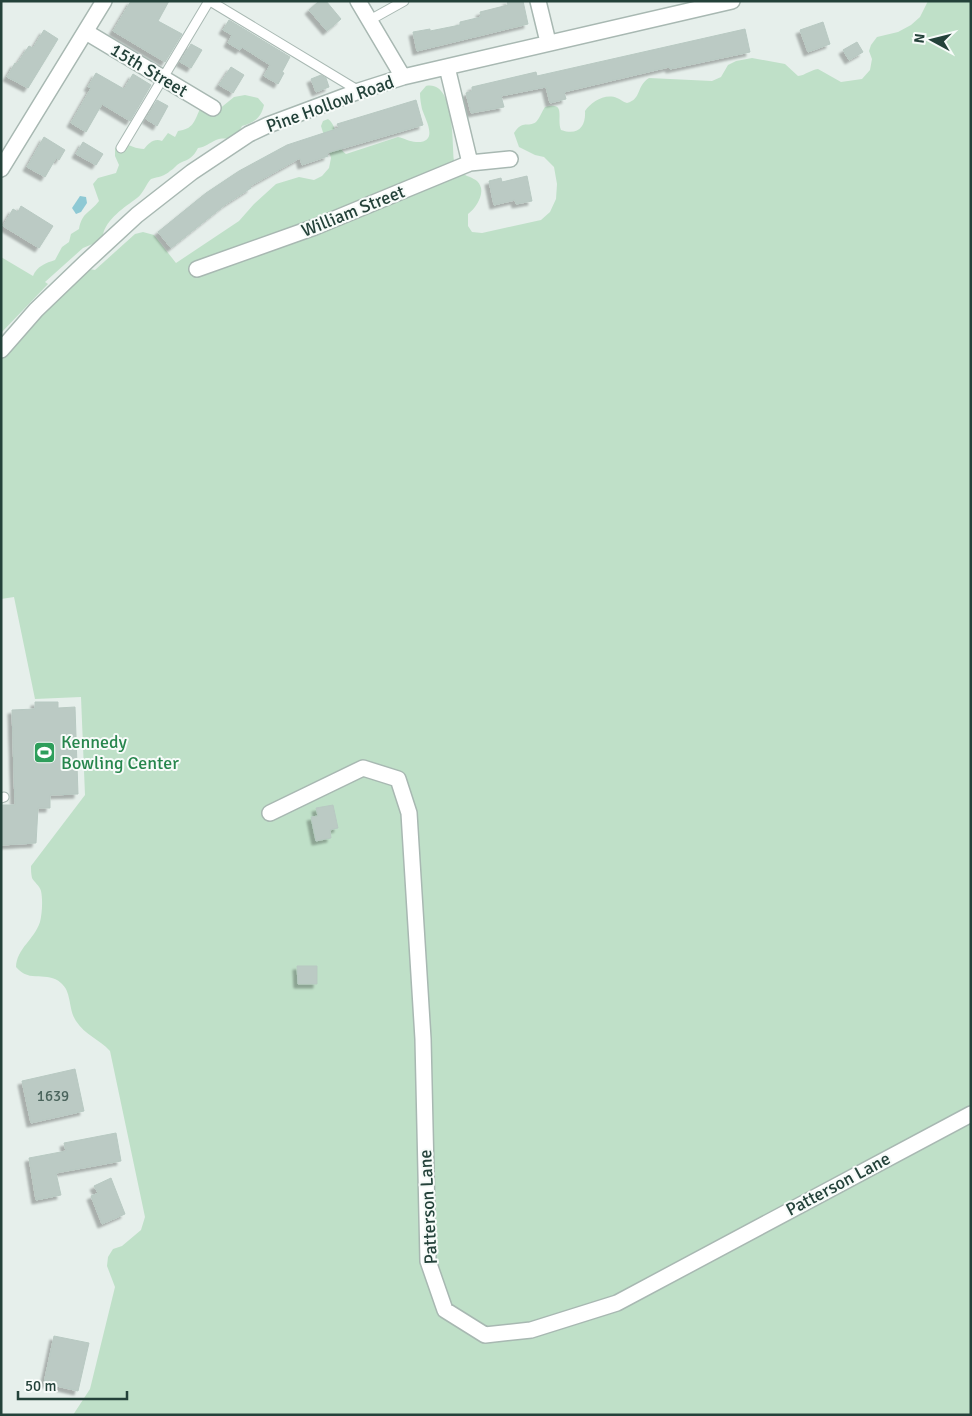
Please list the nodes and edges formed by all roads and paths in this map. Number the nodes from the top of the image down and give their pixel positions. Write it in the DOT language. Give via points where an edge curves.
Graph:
graph roads {
  1 [pos="104,1"];
  2 [pos="209,1"];
  3 [pos="358,1"];
  4 [pos="404,1"];
  5 [pos="538,1"];
  6 [pos="732,1"];
  7 [pos="370,20"];
  8 [pos="86,32"];
  9 [pos="548,42"];
  10 [pos="446,67"];
  11 [pos="403,77"];
  12 [pos="162,78"];
  13 [pos="359,91"];
  14 [pos="213,108"];
  15 [pos="121,148"];
  16 [pos="510,159"];
  17 [pos="470,162"];
  18 [pos="1,169"];
  19 [pos="197,269"];
  20 [pos="1,350"];
  21 [pos="270,813"];
  22 [pos="971,1114"];
  1 -- 8 [label="street"];
  2 -- 12 [label="lane"];
  2 -- 13 [label="lane"];
  3 -- 7 [label="street"];
  4 -- 7 [label="lane"];
  5 -- 9 [label="street"];
  6 -- 9 [label="street, Pine Hollow Road"];
  7 -- 11 [label="street"];
  8 -- 12 [label="street, 15th Street"];
  8 -- 18 [label="street"];
  9 -- 10 [label="street, Pine Hollow Road"];
  10 -- 11 [label="street, Pine Hollow Road"];
  10 -- 17 [label="street"];
  11 -- 13 [label="street, Pine Hollow Road"];
  12 -- 14 [label="street, 15th Street"];
  12 -- 15 [label="lane"];
  13 -- 20 [label="street, Pine Hollow Road" via="249,134 192,172 137,214 36,310"];
  16 -- 17 [label="street, William Street"];
  17 -- 19 [label="street, William Street" via="315,227"];
  21 -- 22 [label="street, Patterson Lane" via="363,768 398,779 409,813 411,842 423,1039 428,1261 445,1310 485,1335 531,1330 617,1303"];
}
